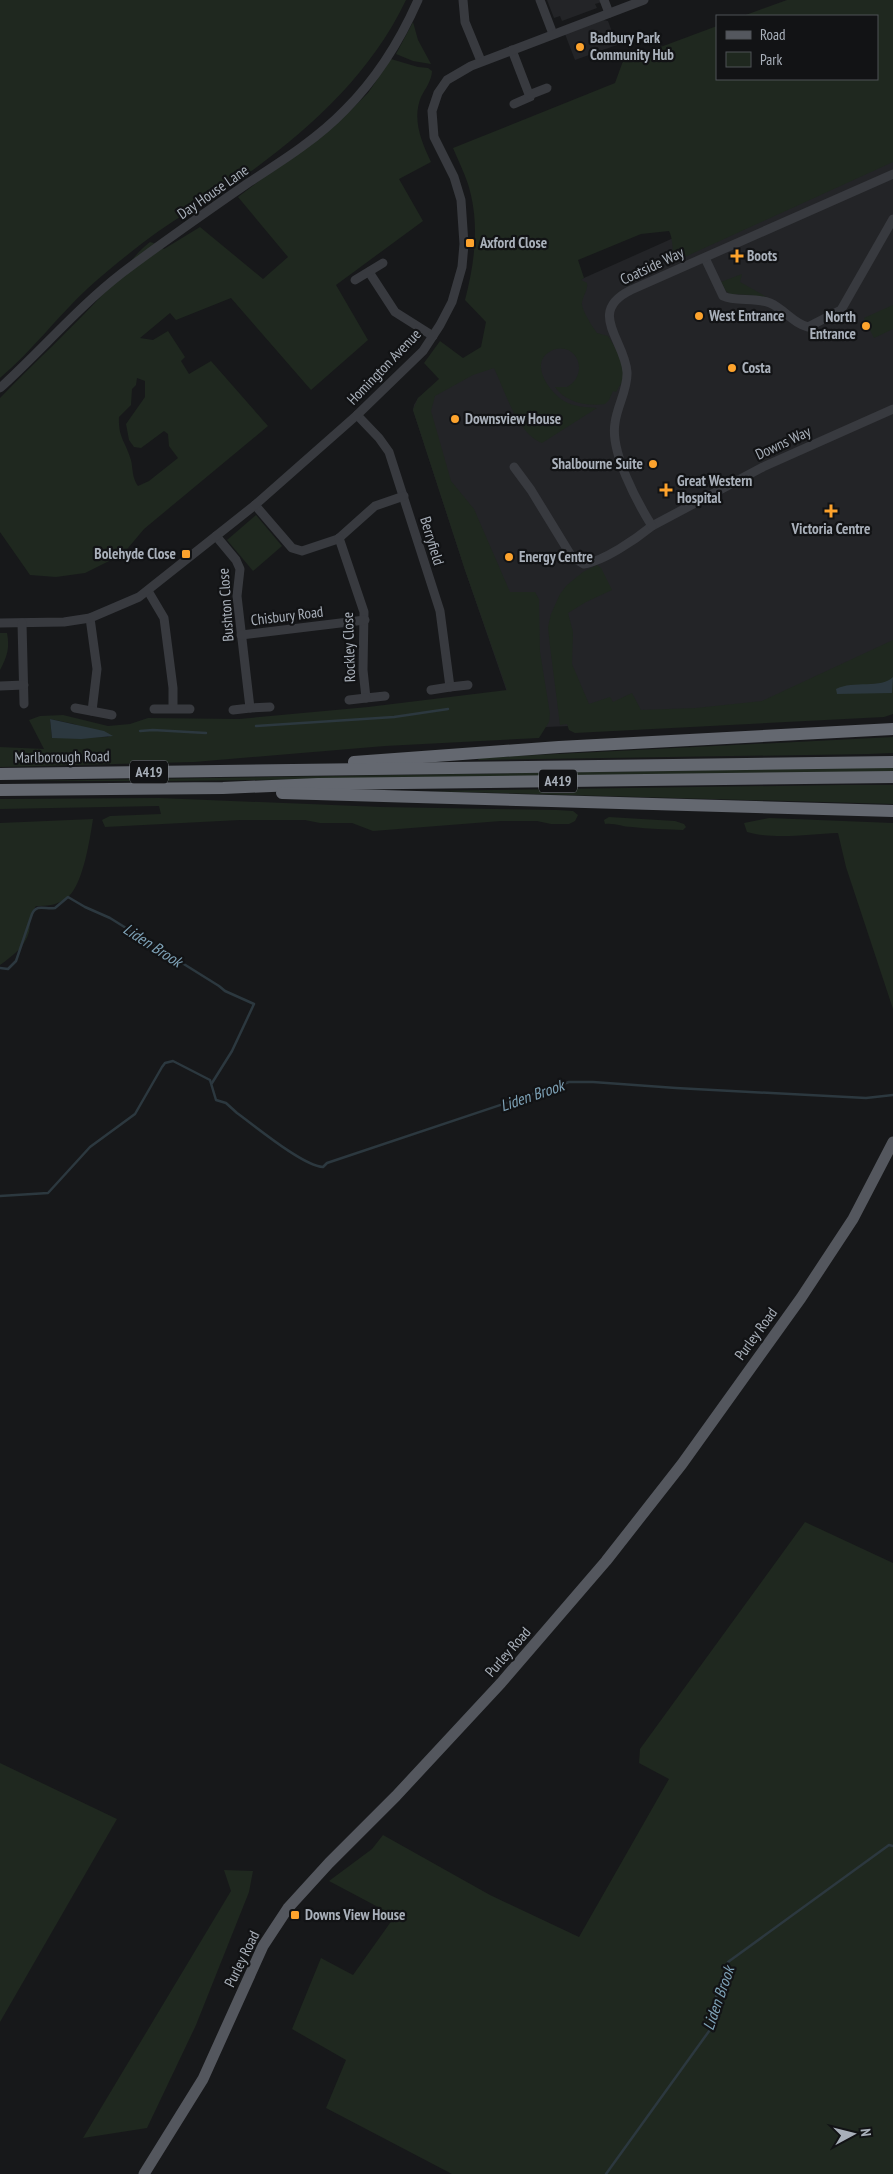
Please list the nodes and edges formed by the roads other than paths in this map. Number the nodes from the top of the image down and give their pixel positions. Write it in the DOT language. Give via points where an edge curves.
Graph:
graph roads {
  1 [pos="418,0"];
  2 [pos="463,0"];
  3 [pos="540,0"];
  4 [pos="604,0"];
  5 [pos="644,0"];
  6 [pos="609,13"];
  7 [pos="553,34"];
  8 [pos="512,50"];
  9 [pos="481,62"];
  10 [pos="547,88"];
  11 [pos="529,95"];
  12 [pos="514,104"];
  13 [pos="893,174"];
  14 [pos="893,219"];
  15 [pos="704,258"];
  16 [pos="383,263"];
  17 [pos="369,272"];
  18 [pos="355,280"];
  19 [pos="433,336"];
  20 [pos="0,388"];
  21 [pos="893,409"];
  22 [pos="356,415"];
  23 [pos="514,467"];
  24 [pos="404,496"];
  25 [pos="255,506"];
  26 [pos="652,526"];
  27 [pos="216,536"];
  28 [pos="339,538"];
  29 [pos="148,591"];
  30 [pos="90,618"];
  31 [pos="365,620"];
  32 [pos="0,623"];
  33 [pos="22,623"];
  34 [pos="242,635"];
  35 [pos="24,685"];
  36 [pos="0,686"];
  37 [pos="468,686"];
  38 [pos="450,687"];
  39 [pos="431,690"];
  40 [pos="385,696"];
  41 [pos="366,698"];
  42 [pos="348,700"];
  43 [pos="24,704"];
  44 [pos="270,707"];
  45 [pos="74,708"];
  46 [pos="173,708"];
  47 [pos="250,708"];
  48 [pos="154,709"];
  49 [pos="190,709"];
  50 [pos="233,710"];
  51 [pos="92,712"];
  52 [pos="112,715"];
  53 [pos="893,729"];
  54 [pos="893,762"];
  55 [pos="244,771"];
  56 [pos="0,774"];
  57 [pos="893,777"];
  58 [pos="223,788"];
  59 [pos="0,790"];
  60 [pos="893,811"];
  61 [pos="893,1142"];
  62 [pos="144,2174"];
  1 -- 20 [label="street, Day House Lane" via="406,28 381,68 332,122 121,274 79,310"];
  2 -- 9 [label="street" via="465,22"];
  3 -- 7 [label="street"];
  4 -- 6 [label="street"];
  5 -- 6 [label="street, Homington Avenue"];
  6 -- 7 [label="street, Homington Avenue"];
  7 -- 8 [label="street, Homington Avenue"];
  8 -- 9 [label="street, Homington Avenue"];
  8 -- 11 [label="street"];
  9 -- 19 [label="street, Homington Avenue" via="447,80 438,92 432,111 434,137 458,190 464,238 463,262 456,291"];
  10 -- 11 [label="street"];
  11 -- 12 [label="street"];
  13 -- 15 [label="street, Coatside Way"];
  14 -- 15 [label="street" via="841,310 808,327 769,303 723,296"];
  15 -- 26 [label="street, Coatside Way" via="623,294 613,304 610,316 610,327 627,370 615,423 615,444"];
  16 -- 17 [label="street"];
  17 -- 18 [label="street"];
  17 -- 19 [label="street" via="395,312"];
  19 -- 22 [label="street, Homington Avenue" via="410,364"];
  21 -- 26 [label="street, Downs Way" via="763,467"];
  22 -- 24 [label="street, Berryfield" via="385,445"];
  22 -- 25 [label="street, Homington Avenue"];
  23 -- 26 [label="street, Downs Way" via="568,552 580,563 587,564 601,557"];
  24 -- 28 [label="street" via="375,506"];
  24 -- 38 [label="street, Berryfield" via="440,611"];
  25 -- 27 [label="street, Homington Avenue"];
  25 -- 28 [label="street" via="296,550 302,551"];
  27 -- 29 [label="street, Homington Avenue"];
  27 -- 34 [label="street, Bushton Close" via="239,565 237,596"];
  28 -- 31 [label="street, Rockley Close"];
  29 -- 30 [label="street, Homington Avenue"];
  29 -- 46 [label="street" via="164,618"];
  30 -- 33 [label="street, Homington Avenue"];
  30 -- 51 [label="street" via="97,669"];
  31 -- 34 [label="street, Chisbury Road"];
  31 -- 41 [label="street, Rockley Close" via="362,631"];
  32 -- 33 [label="street, Homington Avenue"];
  33 -- 35 [label="street"];
  34 -- 47 [label="street, Bushton Close"];
  35 -- 36 [label="street"];
  35 -- 43 [label="street"];
  37 -- 38 [label="street"];
  38 -- 39 [label="street"];
  40 -- 41 [label="street, Rockley Close"];
  41 -- 42 [label="street, Rockley Close"];
  44 -- 47 [label="street"];
  45 -- 51 [label="street"];
  46 -- 48 [label="street"];
  46 -- 49 [label="street"];
  47 -- 50 [label="street"];
  51 -- 52 [label="street"];
  53 -- 55 [label="highway, A419" via="532,749"];
  54 -- 55 [label="highway, A419"];
  55 -- 56 [label="highway, Marlborough Road / A419"];
  57 -- 58 [label="highway, A419"];
  58 -- 59 [label="highway, A419"];
  58 -- 60 [label="highway, A419" via="270,793"];
  61 -- 62 [label="main road, Purley Road" via="853,1219 818,1273 682,1464 606,1561 489,1696 288,1908 263,1946 202,2080"];
}
